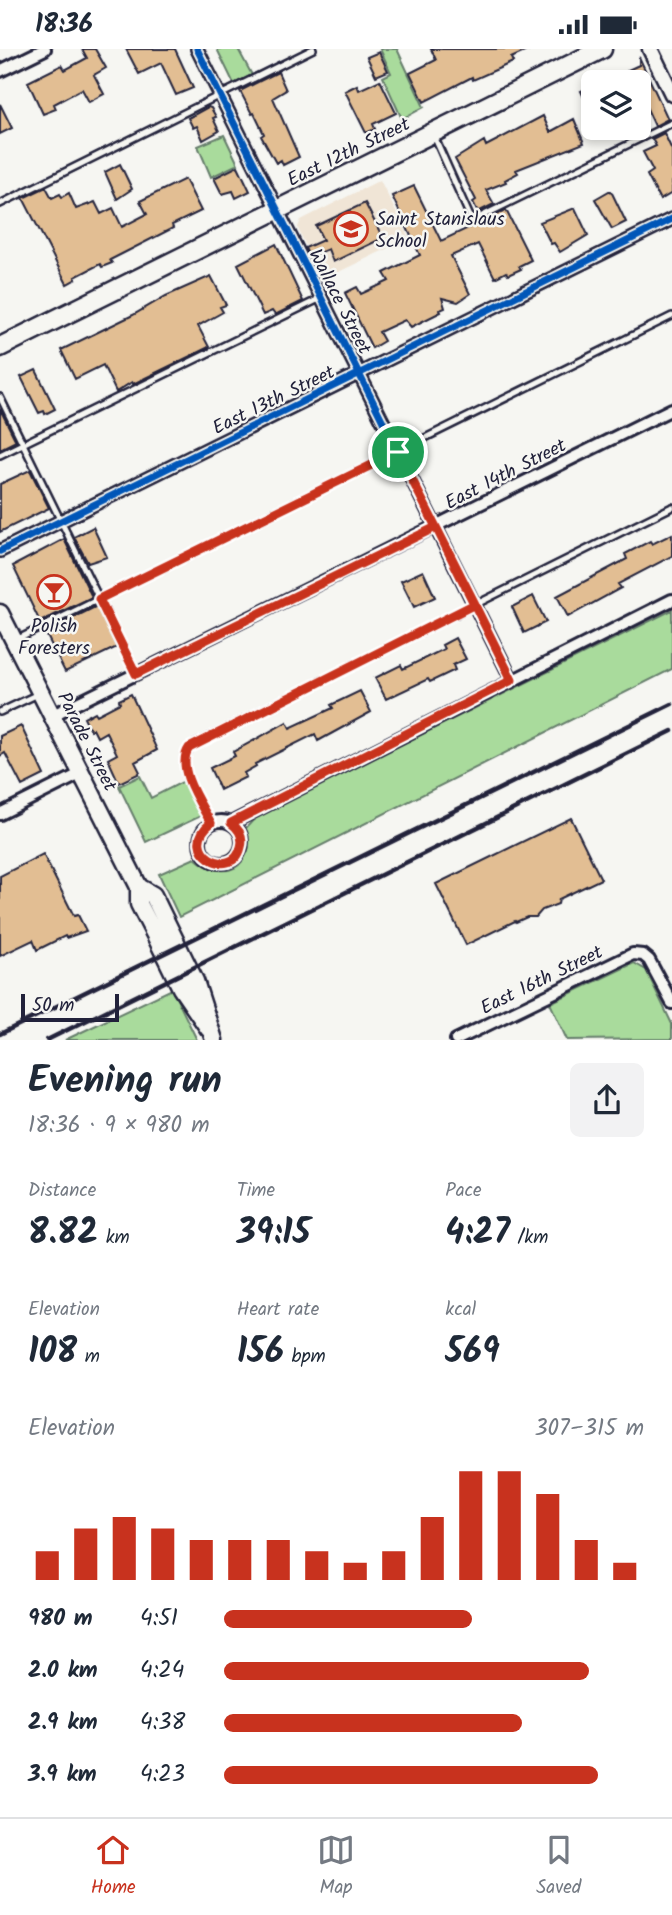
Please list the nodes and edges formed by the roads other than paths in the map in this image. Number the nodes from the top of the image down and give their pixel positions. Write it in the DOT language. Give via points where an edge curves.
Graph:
graph roads {
  1 [pos="45,49"];
  2 [pos="197,49"];
  3 [pos="313,49"];
  4 [pos="602,49"];
  5 [pos="650,49"];
  6 [pos="0,71"];
  7 [pos="672,94"];
  8 [pos="220,95"];
  9 [pos="672,123"];
  10 [pos="433,133"];
  11 [pos="0,204"];
  12 [pos="277,210"];
  13 [pos="672,219"];
  14 [pos="321,298"];
  15 [pos="672,316"];
  16 [pos="0,347"];
  17 [pos="360,373"];
  18 [pos="0,397"];
  19 [pos="672,409"];
  20 [pos="23,444"];
  21 [pos="398,452"];
  22 [pos="0,455"];
  23 [pos="672,507"];
  24 [pos="61,521"];
  25 [pos="436,527"];
  26 [pos="0,551"];
  27 [pos="99,599"];
  28 [pos="672,600"];
  29 [pos="475,604"];
  30 [pos="0,613"];
  31 [pos="14,641"];
  32 [pos="136,674"];
  33 [pos="512,680"];
  34 [pos="40,693"];
  35 [pos="0,712"];
  36 [pos="51,716"];
  37 [pos="80,774"];
  38 [pos="0,814"];
  39 [pos="211,823"];
  40 [pos="231,823"];
  41 [pos="672,1003"];
  42 [pos="212,1035"];
  43 [pos="456,1040"];
  1 -- 6 [label="street"];
  2 -- 8 [label="street, Wallace Street"];
  3 -- 8 [label="lane"];
  4 -- 10 [label="main road, East 12th Street"];
  5 -- 7 [label="street"];
  8 -- 11 [label="lane"];
  8 -- 12 [label="street, Wallace Street"];
  9 -- 10 [label="lane" via="472,221"];
  10 -- 12 [label="main road, East 12th Street"];
  12 -- 14 [label="street, Wallace Street"];
  12 -- 16 [label="main road, East 12th Street"];
  13 -- 17 [label="street, East 13th Street"];
  14 -- 17 [label="street, Wallace Street"];
  14 -- 20 [label="lane"];
  15 -- 21 [label="lane"];
  17 -- 21 [label="street, Wallace Street"];
  17 -- 24 [label="street, East 13th Street"];
  18 -- 20 [label="lane"];
  19 -- 25 [label="street, East 14th Street"];
  20 -- 22 [label="lane"];
  20 -- 24 [label="lane"];
  21 -- 25 [label="street, Wallace Street"];
  21 -- 27 [label="lane"];
  23 -- 29 [label="lane"];
  24 -- 26 [label="street, East 13th Street"];
  24 -- 27 [label="lane"];
  25 -- 29 [label="street, Wallace Street"];
  25 -- 32 [label="street, East 14th Street"];
  27 -- 31 [label="lane"];
  27 -- 32 [label="lane"];
  28 -- 33 [label="street"];
  29 -- 33 [label="street, Wallace Street"];
  29 -- 39 [label="lane" via="189,748 185,771"];
  30 -- 31 [label="main road, Parade Street"];
  31 -- 34 [label="main road, Parade Street"];
  32 -- 36 [label="street, East 14th Street"];
  33 -- 40 [label="street"];
  34 -- 35 [label="lane"];
  34 -- 36 [label="main road, Parade Street"];
  36 -- 37 [label="main road, Parade Street"];
  37 -- 38 [label="street"];
  37 -- 42 [label="main road, Parade Street" via="139,887 153,895 195,981"];
  39 -- 40 [label="street"];
  39 -- 40 [label="street" via="202,833 200,847 208,859 221,863 234,858 241,847 240,833"];
  41 -- 43 [label="street, East 16th Street" via="654,968 643,955 633,954"];
}
